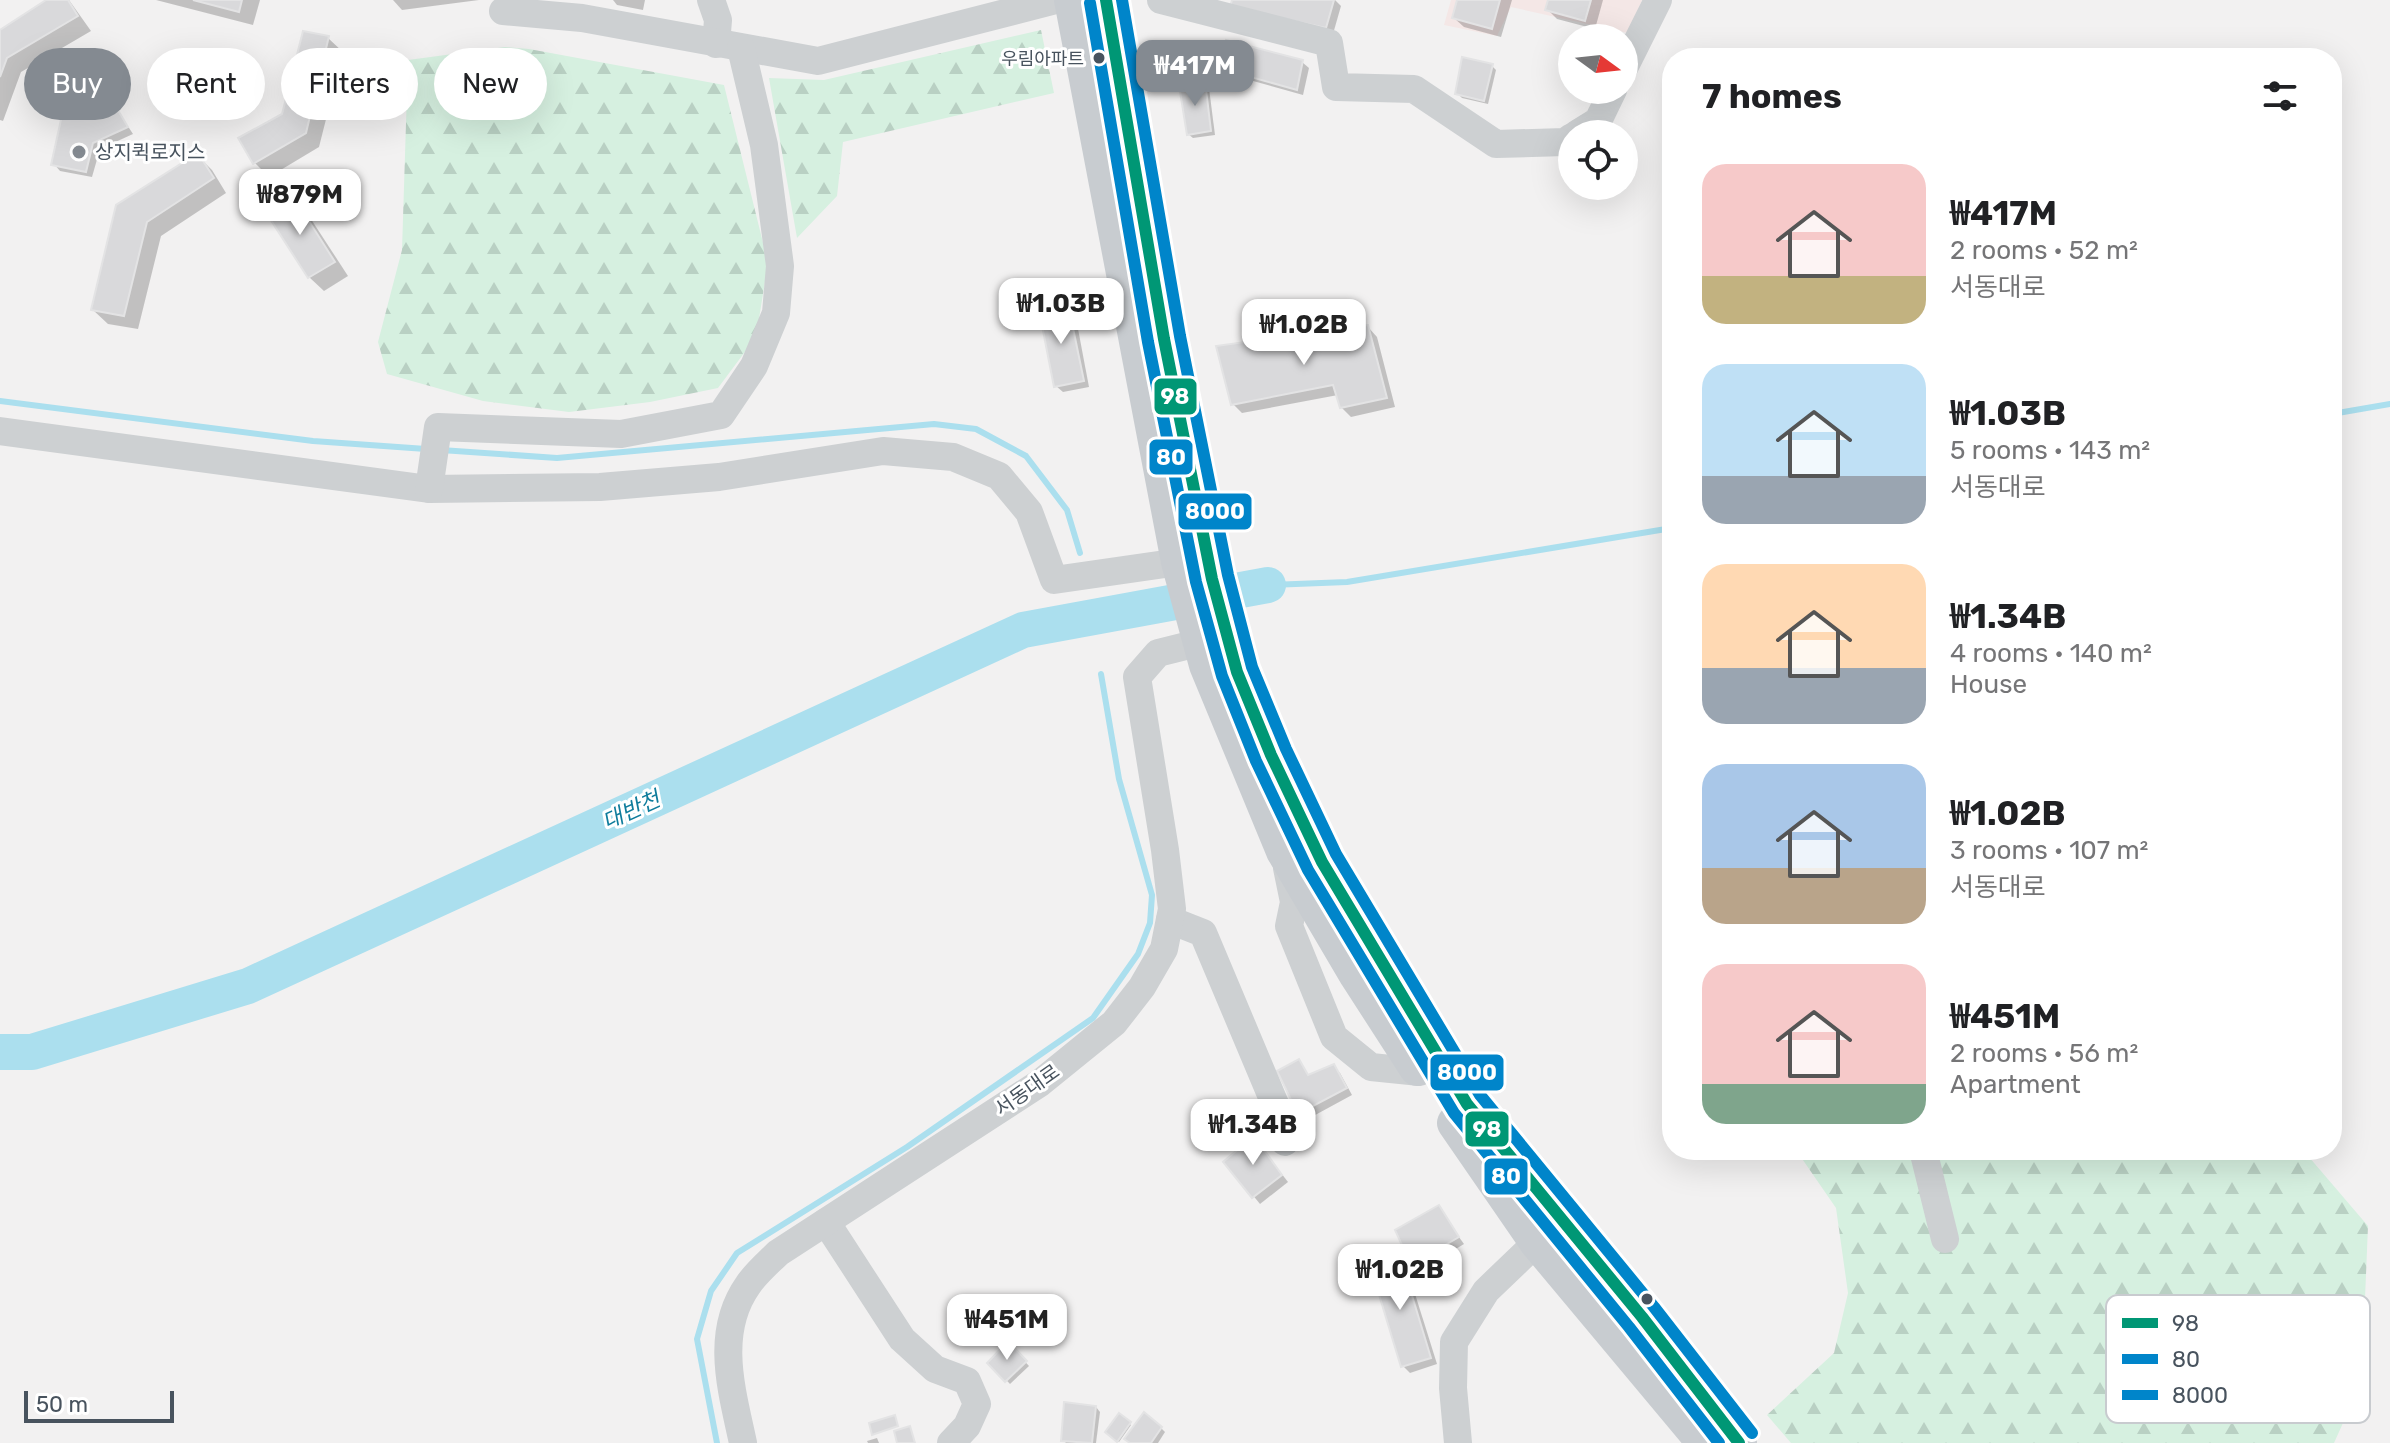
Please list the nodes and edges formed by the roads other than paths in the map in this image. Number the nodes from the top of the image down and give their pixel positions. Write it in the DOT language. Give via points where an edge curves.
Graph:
graph roads {
  1 [pos="711,0"];
  2 [pos="1056,0"];
  3 [pos="1072,0"];
  4 [pos="1106,0"];
  5 [pos="1161,0"];
  6 [pos="1658,0"];
  7 [pos="503,11"];
  8 [pos="1638,40"];
  9 [pos="728,46"];
  10 [pos="1558,142"];
  11 [pos="0,431"];
  12 [pos="429,489"];
  13 [pos="1192,573"];
  14 [pos="1207,629"];
  15 [pos="1284,851"];
  16 [pos="1170,920"];
  17 [pos="1420,1072"];
  18 [pos="1285,1142"];
  19 [pos="1925,1160"];
  20 [pos="826,1222"];
  21 [pos="1945,1239"];
  22 [pos="1537,1242"];
  23 [pos="743,1443"];
  24 [pos="951,1443"];
  25 [pos="1458,1443"];
  26 [pos="1705,1443"];
  27 [pos="1739,1443"];
  1 -- 9 [label="street"];
  2 -- 9 [label="street" via="818,61"];
  3 -- 13 [label="main road"];
  4 -- 13 [label="main road" via="1164,339"];
  5 -- 10 [label="street" via="1329,43 1336,87 1414,89 1496,144"];
  6 -- 8 [label="street"];
  7 -- 9 [label="street" via="582,18"];
  9 -- 12 [label="street" via="764,145 780,266 776,313 754,366 721,415 621,434 438,427"];
  11 -- 12 [label="street"];
  12 -- 13 [label="street" via="600,487 719,477 883,451 953,457 999,476 1029,512 1054,580"];
  13 -- 14 [label="main road"];
  14 -- 15 [label="main road" via="1207,665"];
  14 -- 16 [label="street, 서동대로" via="1158,653 1137,677 1165,850"];
  14 -- 27 [label="main road" via="1237,672 1322,862 1467,1104"];
  15 -- 17 [label="main road"];
  15 -- 17 [label="street" via="1294,902 1289,926 1334,1037 1371,1067"];
  16 -- 18 [label="street" via="1203,933 1280,1116"];
  16 -- 20 [label="street, 서동대로" via="1164,949 1114,1023 1040,1083"];
  17 -- 22 [label="main road"];
  19 -- 21 [label="street"];
  20 -- 23 [label="street, 서동대로" via="778,1253 748,1284 733,1311 727,1368"];
  20 -- 24 [label="street" via="902,1339 935,1369 967,1381 977,1404"];
  22 -- 25 [label="street" via="1486,1291 1454,1342"];
  22 -- 26 [label="main road"];
}
